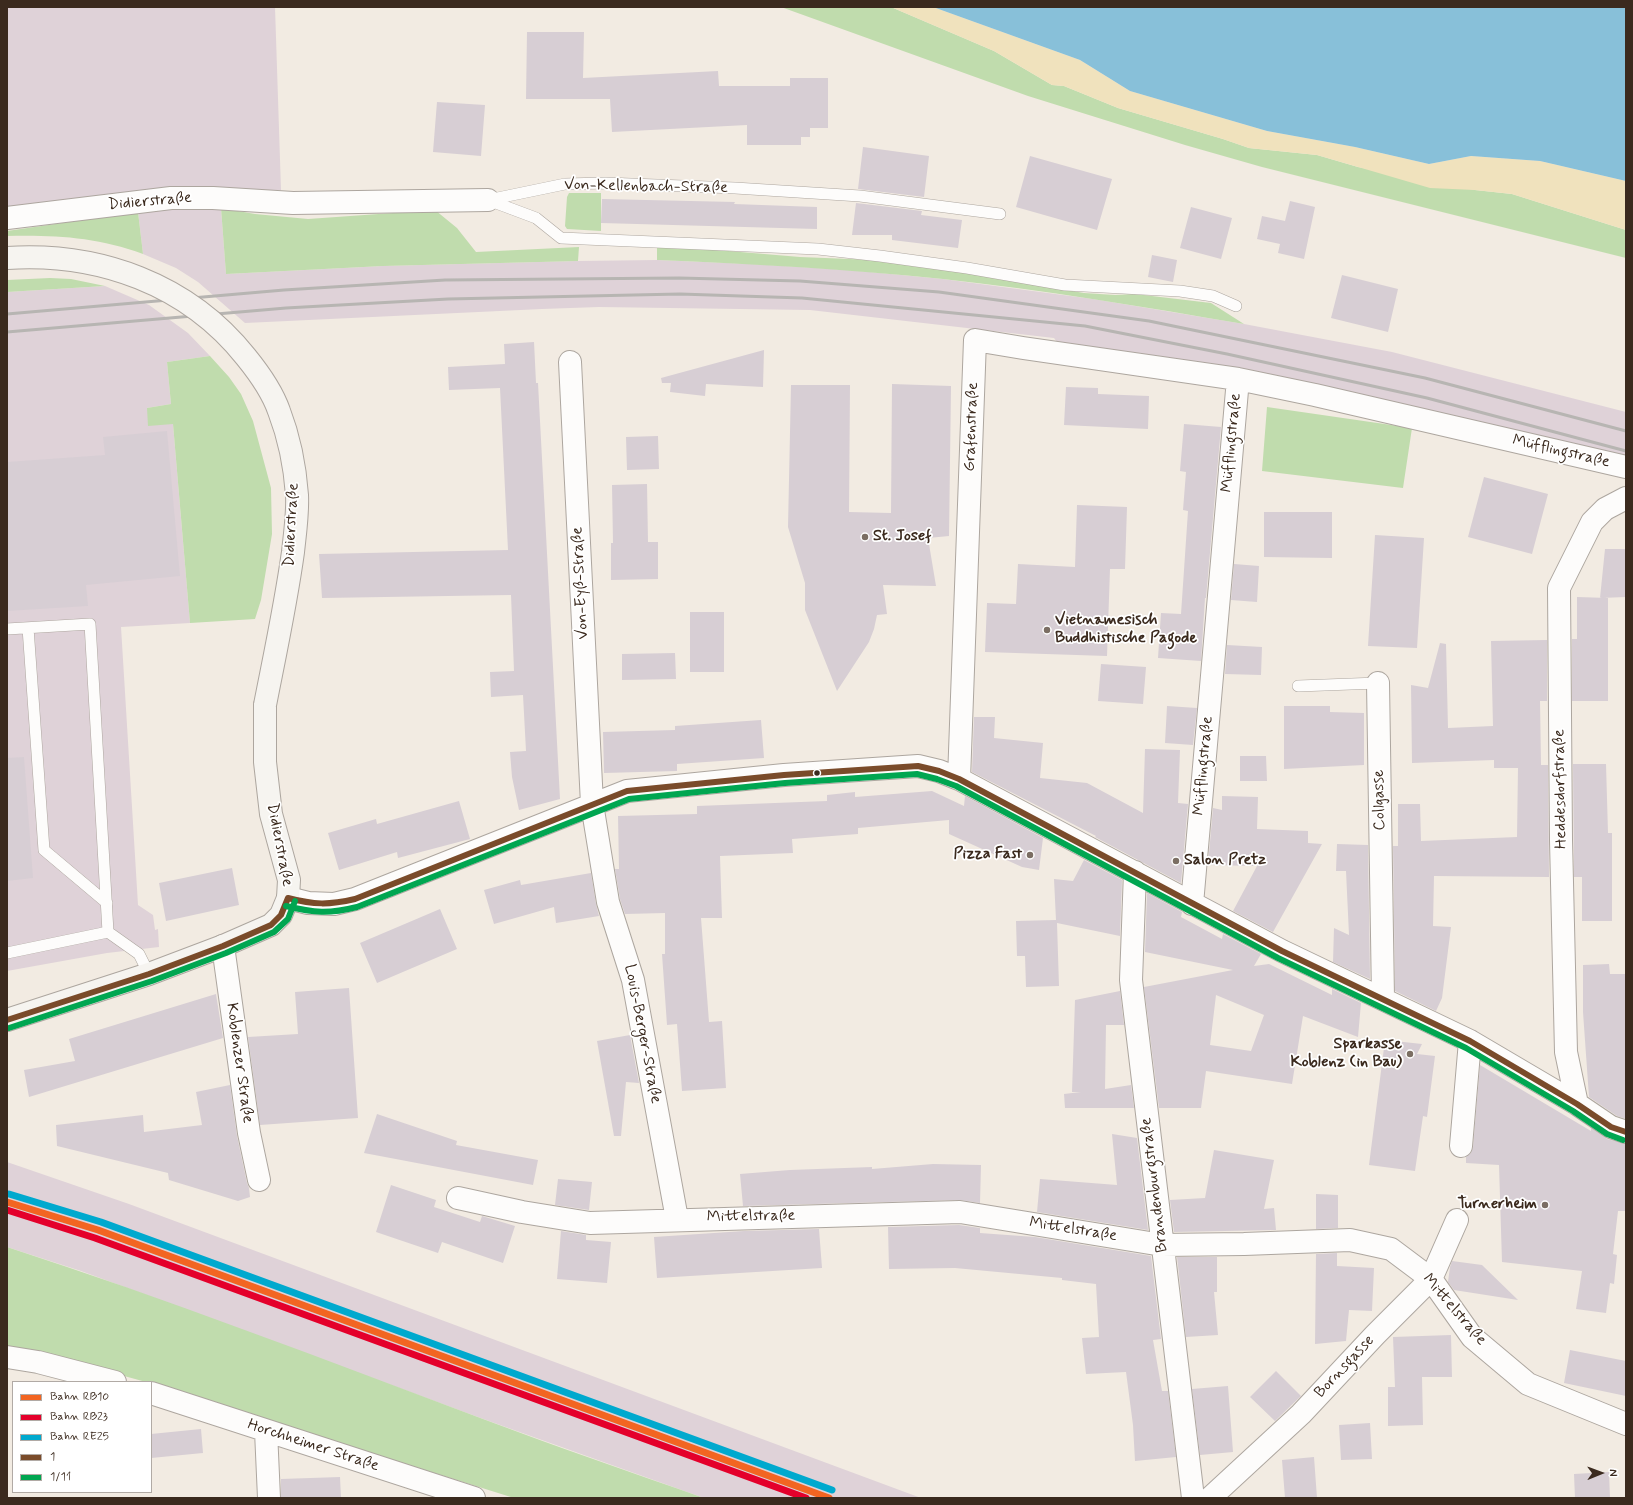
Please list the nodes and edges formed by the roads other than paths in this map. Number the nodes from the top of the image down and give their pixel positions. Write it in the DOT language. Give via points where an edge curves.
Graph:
graph roads {
  1 [pos="488,200"];
  2 [pos="294,203"];
  3 [pos="1000,214"];
  4 [pos="7,218"];
  5 [pos="7,258"];
  6 [pos="1236,306"];
  7 [pos="570,362"];
  8 [pos="1238,379"];
  9 [pos="1626,467"];
  10 [pos="1626,498"];
  11 [pos="28,628"];
  12 [pos="7,629"];
  13 [pos="1378,683"];
  14 [pos="1298,686"];
  15 [pos="958,779"];
  16 [pos="592,804"];
  17 [pos="1135,872"];
  18 [pos="288,898"];
  19 [pos="107,903"];
  20 [pos="1192,904"];
  21 [pos="108,932"];
  22 [pos="223,946"];
  23 [pos="7,953"];
  24 [pos="149,974"];
  25 [pos="1383,998"];
  26 [pos="7,1020"];
  27 [pos="1470,1041"];
  28 [pos="1577,1104"];
  29 [pos="1626,1132"];
  30 [pos="1461,1146"];
  31 [pos="259,1180"];
  32 [pos="458,1198"];
  33 [pos="677,1219"];
  34 [pos="1457,1220"];
  35 [pos="1162,1245"];
  36 [pos="1431,1280"];
  37 [pos="7,1357"];
  38 [pos="111,1381"];
  39 [pos="152,1393"];
  40 [pos="1626,1424"];
  41 [pos="266,1431"];
  42 [pos="268,1498"];
  43 [pos="474,1498"];
  44 [pos="1193,1498"];
  45 [pos="1210,1498"];
  1 -- 2 [label="street, Von-Kellenbach-Straße"];
  1 -- 3 [label="lane, Von-Kellenbach-Straße" via="565,184 605,183 860,196"];
  1 -- 6 [label="lane" via="536,218 561,238 865,254 1065,285 1180,291 1213,296"];
  2 -- 4 [label="street, Didierstraße" via="171,198"];
  5 -- 18 [label="street, Didierstraße, bridge" via="72,260 110,267 153,282 211,319 238,346 260,375 279,411 292,457 297,496 290,577 265,705 265,762 271,814 289,880"];
  7 -- 16 [label="street, Von-Eyß-Straße"];
  8 -- 9 [label="street, Müfflingstraße" via="1315,394"];
  8 -- 15 [label="street, Grafenstraße" via="975,340"];
  8 -- 20 [label="street, Müfflingstraße"];
  10 -- 28 [label="street, Heddesdorfstraße" via="1605,509 1592,522 1559,588 1566,1052"];
  11 -- 12 [label="lane"];
  11 -- 19 [label="lane" via="44,850"];
  11 -- 19 [label="lane" via="90,624"];
  13 -- 14 [label="lane, Collgasse"];
  13 -- 25 [label="street, Collgasse"];
  15 -- 16 [label="street" via="918,766 784,775 627,791"];
  15 -- 17 [label="street"];
  16 -- 18 [label="street" via="355,899 334,904 308,903"];
  16 -- 33 [label="street, Louis-Berger-Straße" via="608,902 633,980"];
  17 -- 20 [label="street"];
  17 -- 35 [label="street, Brandenburgstraße" via="1131,980"];
  18 -- 22 [label="street" via="281,915 271,925"];
  19 -- 21 [label="lane"];
  20 -- 25 [label="street"];
  21 -- 23 [label="lane"];
  21 -- 24 [label="lane" via="139,954"];
  22 -- 24 [label="street"];
  22 -- 31 [label="street, Koblenzer Straße" via="249,1133"];
  24 -- 26 [label="street"];
  25 -- 27 [label="street"];
  27 -- 28 [label="street"];
  27 -- 30 [label="street"];
  28 -- 29 [label="street" via="1611,1127"];
  32 -- 33 [label="street, Mittelstraße" via="590,1223"];
  33 -- 35 [label="street, Mittelstraße" via="960,1212"];
  34 -- 36 [label="street, Bornsgasse"];
  35 -- 36 [label="street, Mittelstraße" via="1350,1240 1391,1249"];
  35 -- 44 [label="street, Brandenburgstraße"];
  36 -- 40 [label="street, Mittelstraße" via="1472,1337 1528,1384"];
  36 -- 45 [label="street, Bornsgasse" via="1301,1414"];
  37 -- 38 [label="street" via="38,1362"];
  39 -- 41 [label="street, Horchheimer Straße"];
  41 -- 42 [label="street"];
  41 -- 43 [label="street, Horchheimer Straße"];
}
